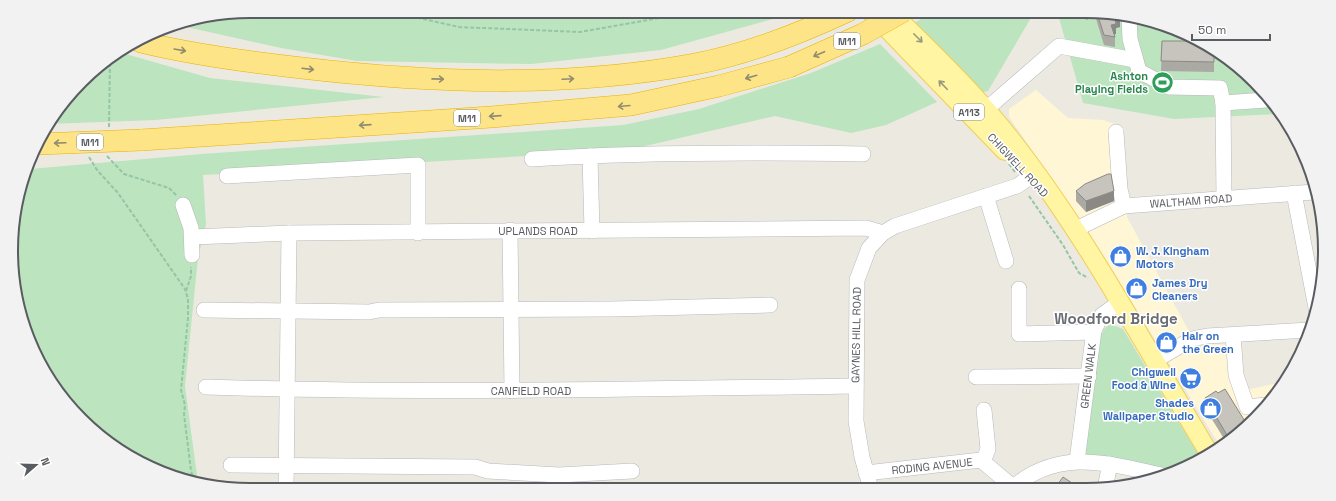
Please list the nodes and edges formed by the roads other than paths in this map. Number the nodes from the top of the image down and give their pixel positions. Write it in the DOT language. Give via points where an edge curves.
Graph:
graph roads {
  1 [pos="832,18"];
  2 [pos="877,18"];
  3 [pos="892,18"];
  4 [pos="897,18"];
  5 [pos="1129,22"];
  6 [pos="146,43"];
  7 [pos="1135,60"];
  8 [pos="1263,100"];
  9 [pos="1222,103"];
  10 [pos="985,110"];
  11 [pos="1116,132"];
  12 [pos="44,144"];
  13 [pos="999,145"];
  14 [pos="863,154"];
  15 [pos="590,156"];
  16 [pos="532,159"];
  17 [pos="227,176"];
  18 [pos="1034,176"];
  19 [pos="1311,192"];
  20 [pos="1294,193"];
  21 [pos="986,196"];
  22 [pos="1224,199"];
  23 [pos="1124,206"];
  24 [pos="184,209"];
  25 [pos="1070,223"];
  26 [pos="510,230"];
  27 [pos="592,231"];
  28 [pos="288,233"];
  29 [pos="418,233"];
  30 [pos="883,233"];
  31 [pos="193,237"];
  32 [pos="192,255"];
  33 [pos="1006,261"];
  34 [pos="1019,289"];
  35 [pos="1314,297"];
  36 [pos="1120,302"];
  37 [pos="770,305"];
  38 [pos="511,309"];
  39 [pos="204,310"];
  40 [pos="287,311"];
  41 [pos="1304,330"];
  42 [pos="1094,332"];
  43 [pos="1233,335"];
  44 [pos="1154,361"];
  45 [pos="1089,376"];
  46 [pos="976,377"];
  47 [pos="856,386"];
  48 [pos="206,387"];
  49 [pos="287,390"];
  50 [pos="512,391"];
  51 [pos="1258,406"];
  52 [pos="984,410"];
  53 [pos="1207,449"];
  54 [pos="1077,461"];
  55 [pos="983,462"];
  56 [pos="1110,464"];
  57 [pos="231,465"];
  58 [pos="287,465"];
  59 [pos="632,471"];
  60 [pos="866,473"];
  61 [pos="1152,473"];
  62 [pos="1106,482"];
  63 [pos="286,483"];
  64 [pos="869,483"];
  65 [pos="1006,483"];
  66 [pos="1020,483"];
  6 -- 1 [label="highway, M11, one-way" via="251,62 348,74 434,79 540,80 624,75 696,64 747,51"];
  13 -- 2 [label="main road, CHIGWELL ROAD / A113, one-way"];
  3 -- 12 [label="highway, M11, one-way, bridge" via="863,34 789,67 719,86 631,105 490,117 141,140"];
  4 -- 10 [label="main road, CHIGWELL ROAD / A113, one-way"];
  5 -- 7 [label="street"];
  7 -- 9 [label="street" via="1138,71 1169,87 1220,88"];
  7 -- 10 [label="street" via="1059,46"];
  8 -- 9 [label="street"];
  9 -- 22 [label="street"];
  10 -- 13 [label="street" via="982,113 997,131"];
  10 -- 18 [label="main road, CHIGWELL ROAD / A113" via="1015,144"];
  11 -- 23 [label="street" via="1120,189"];
  13 -- 18 [label="main road, CHIGWELL ROAD / A113"];
  14 -- 15 [label="street" via="713,152"];
  15 -- 16 [label="street"];
  15 -- 27 [label="street"];
  17 -- 29 [label="street" via="418,165"];
  18 -- 21 [label="street, GAYNES HILL ROAD" via="1017,186"];
  18 -- 25 [label="main road, CHIGWELL ROAD / A113"];
  19 -- 20 [label="street, WALTHAM ROAD"];
  20 -- 22 [label="street, WALTHAM ROAD"];
  20 -- 35 [label="street"];
  21 -- 30 [label="street, GAYNES HILL ROAD" via="895,226"];
  21 -- 33 [label="street"];
  22 -- 23 [label="street, WALTHAM ROAD"];
  23 -- 25 [label="street, WALTHAM ROAD"];
  24 -- 31 [label="street"];
  25 -- 36 [label="main road, CHIGWELL ROAD / A113"];
  26 -- 27 [label="street, UPLANDS ROAD"];
  26 -- 29 [label="street, UPLANDS ROAD"];
  26 -- 38 [label="street"];
  27 -- 30 [label="street, UPLANDS ROAD" via="866,228"];
  28 -- 29 [label="street, UPLANDS ROAD"];
  28 -- 31 [label="street, UPLANDS ROAD"];
  28 -- 40 [label="street"];
  30 -- 47 [label="street, GAYNES HILL ROAD" via="869,248 857,280"];
  31 -- 32 [label="street"];
  34 -- 42 [label="street" via="1019,334"];
  36 -- 42 [label="street, GREEN WALK" via="1102,315"];
  36 -- 44 [label="main road, CHIGWELL ROAD / A113"];
  37 -- 38 [label="street"];
  38 -- 40 [label="street"];
  38 -- 50 [label="street"];
  39 -- 40 [label="street"];
  40 -- 49 [label="street"];
  41 -- 43 [label="street"];
  42 -- 45 [label="street, GREEN WALK"];
  43 -- 44 [label="street" via="1192,339"];
  43 -- 51 [label="street" via="1236,375 1248,407"];
  44 -- 53 [label="main road, CHIGWELL ROAD / A113"];
  45 -- 46 [label="street"];
  45 -- 54 [label="street, GREEN WALK"];
  47 -- 50 [label="street, CANFIELD ROAD"];
  47 -- 60 [label="street, GAYNES HILL ROAD" via="856,421"];
  48 -- 49 [label="street, CANFIELD ROAD"];
  49 -- 50 [label="street, CANFIELD ROAD"];
  49 -- 58 [label="street"];
  52 -- 55 [label="street" via="988,449"];
  54 -- 56 [label="street"];
  54 -- 66 [label="street" via="1045,467"];
  55 -- 60 [label="street, RODING AVENUE" via="981,460"];
  55 -- 65 [label="street, RODING AVENUE"];
  56 -- 61 [label="street"];
  56 -- 62 [label="street"];
  57 -- 58 [label="street"];
  58 -- 59 [label="street" via="475,467 488,471 558,475"];
  58 -- 63 [label="street"];
  60 -- 64 [label="street, GAYNES HILL ROAD"];
}
